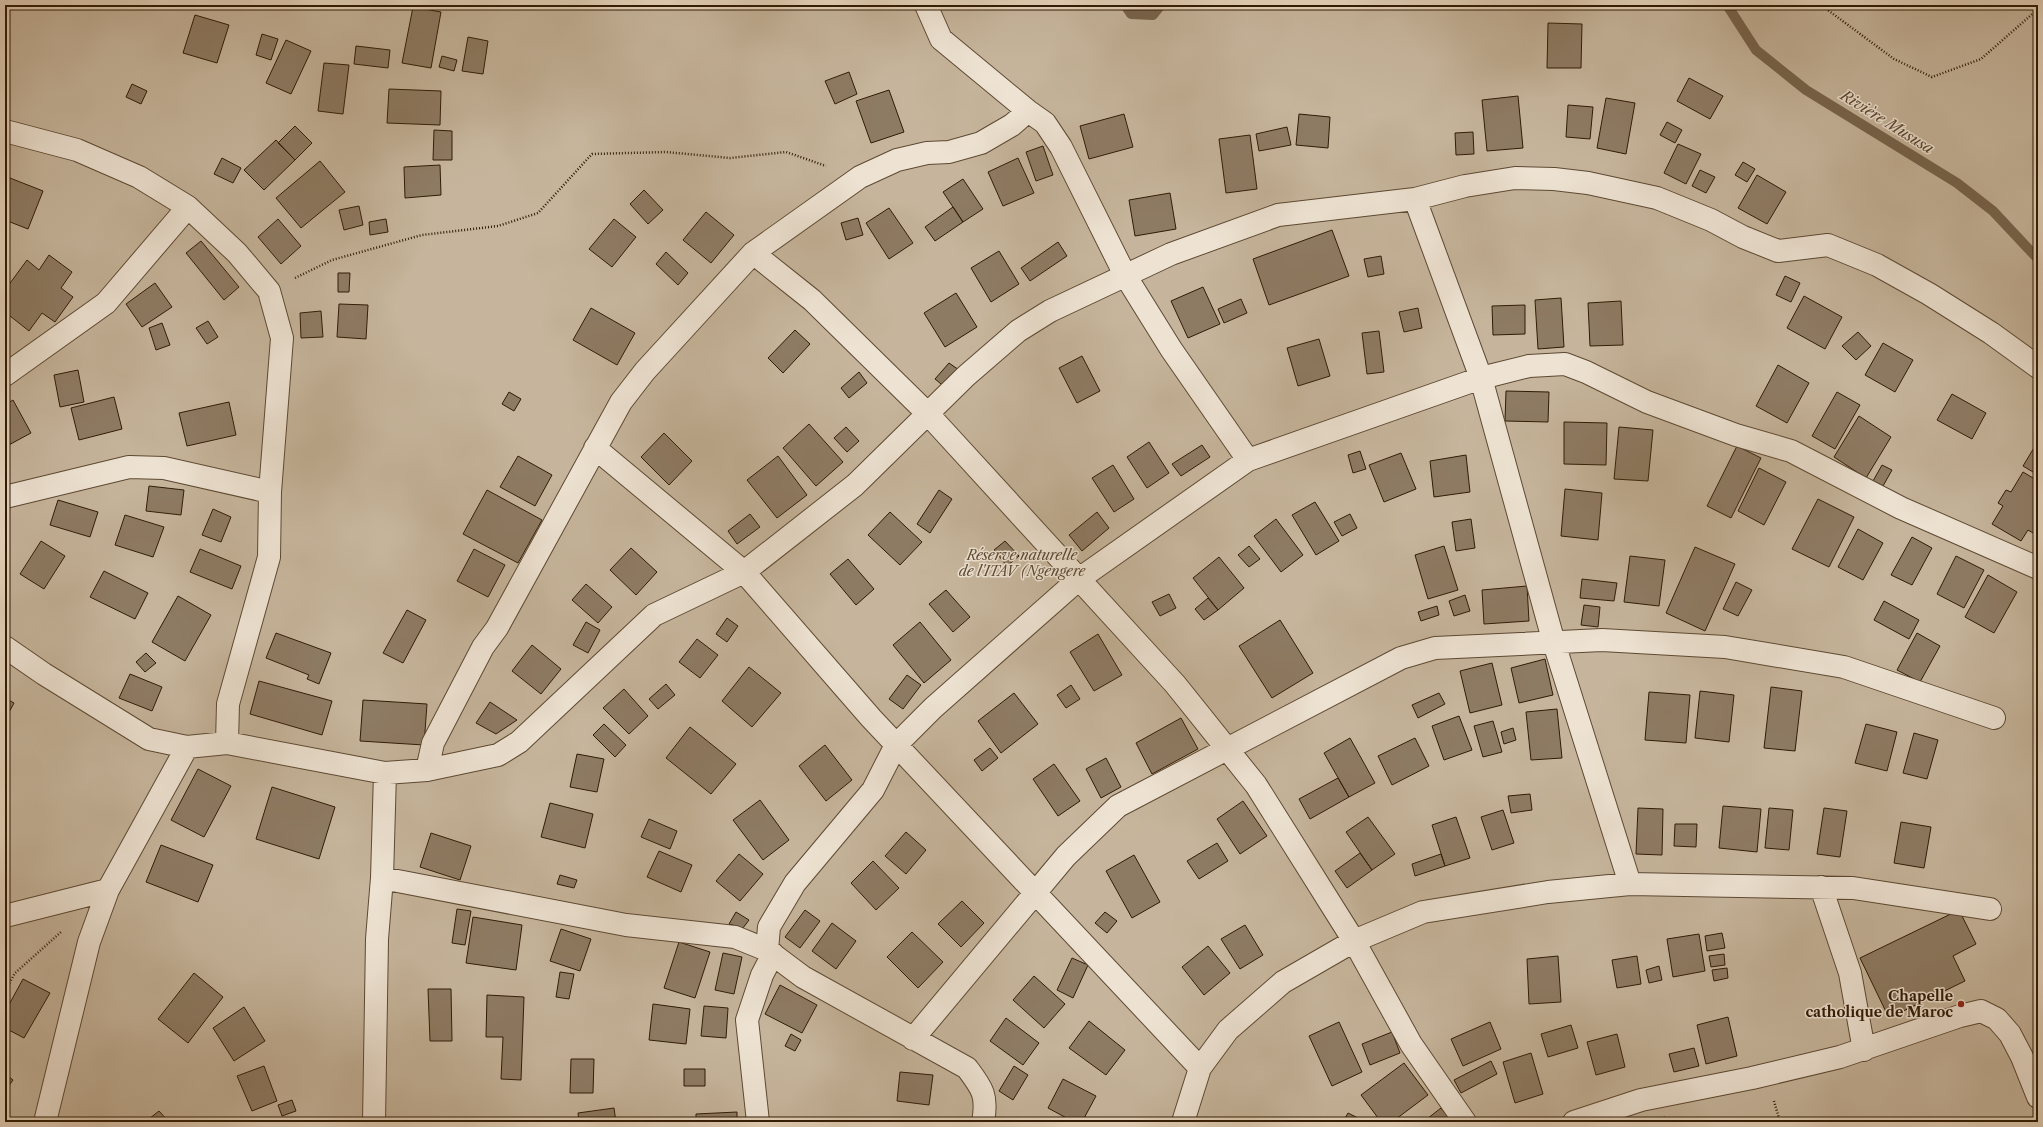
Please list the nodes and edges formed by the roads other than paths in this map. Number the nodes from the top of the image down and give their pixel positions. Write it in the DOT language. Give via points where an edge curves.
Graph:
graph roads {
  1 [pos="926,5"];
  2 [pos="1028,111"];
  3 [pos="5,131"];
  4 [pos="1415,199"];
  5 [pos="188,207"];
  6 [pos="753,253"];
  7 [pos="1125,275"];
  8 [pos="2038,367"];
  9 [pos="5,375"];
  10 [pos="1481,378"];
  11 [pos="928,414"];
  12 [pos="595,448"];
  13 [pos="1248,460"];
  14 [pos="270,492"];
  15 [pos="5,497"];
  16 [pos="2038,568"];
  17 [pos="744,572"];
  18 [pos="1079,579"];
  19 [pos="1554,643"];
  20 [pos="5,647"];
  21 [pos="1994,718"];
  22 [pos="227,743"];
  23 [pos="896,745"];
  24 [pos="187,747"];
  25 [pos="1226,749"];
  26 [pos="427,770"];
  27 [pos="385,773"];
  28 [pos="382,878"];
  29 [pos="1630,884"];
  30 [pos="1821,887"];
  31 [pos="108,890"];
  32 [pos="1036,893"];
  33 [pos="1990,909"];
  34 [pos="5,916"];
  35 [pos="1354,941"];
  36 [pos="770,952"];
  37 [pos="914,1039"];
  38 [pos="1864,1050"];
  39 [pos="1200,1068"];
  40 [pos="2038,1097"];
  41 [pos="1599,1118"];
  42 [pos="45,1122"];
  43 [pos="374,1122"];
  44 [pos="758,1122"];
  45 [pos="983,1122"];
  46 [pos="1184,1122"];
  47 [pos="1464,1122"];
  48 [pos="1574,1122"];
  1 -- 2 [label="street" via="941,40"];
  2 -- 6 [label="street" via="1012,125 981,143 950,152 927,153 897,160 860,177"];
  2 -- 7 [label="street" via="1044,123 1061,147"];
  3 -- 5 [label="street" via="77,150 139,177"];
  4 -- 7 [label="street" via="1278,215 1171,254"];
  4 -- 8 [label="street" via="1465,186 1515,178 1588,183 1657,198 1778,251 1828,245 1877,265 1991,333"];
  4 -- 10 [label="street"];
  5 -- 9 [label="street" via="106,303"];
  5 -- 14 [label="street" via="238,253 269,291 282,338"];
  6 -- 11 [label="street" via="812,300"];
  6 -- 12 [label="street" via="645,371 621,402"];
  7 -- 11 [label="street" via="1050,311 1018,331 966,376"];
  7 -- 13 [label="street" via="1171,349"];
  10 -- 13 [label="street"];
  10 -- 16 [label="street" via="1529,366 1565,364 1647,402 1736,435 1790,451 1901,508"];
  10 -- 19 [label="street"];
  11 -- 17 [label="street" via="855,485"];
  11 -- 18 [label="street"];
  12 -- 17 [label="street"];
  12 -- 26 [label="street" via="497,628 483,647 433,743"];
  13 -- 18 [label="street"];
  14 -- 15 [label="street" via="164,468 129,467"];
  14 -- 22 [label="street" via="269,557 228,704"];
  17 -- 23 [label="street"];
  17 -- 26 [label="street" via="654,615 519,742 498,756"];
  18 -- 23 [label="street" via="933,708"];
  18 -- 25 [label="street" via="1175,684"];
  19 -- 21 [label="street" via="1602,640 1725,648 1844,667"];
  19 -- 25 [label="street" via="1435,648 1401,658"];
  19 -- 29 [label="street"];
  20 -- 24 [label="street" via="149,740"];
  22 -- 24 [label="street"];
  22 -- 27 [label="street"];
  23 -- 32 [label="street"];
  23 -- 36 [label="street" via="873,790 795,883 769,927"];
  24 -- 31 [label="street"];
  25 -- 32 [label="street" via="1118,806 1066,856"];
  25 -- 35 [label="street" via="1256,785"];
  26 -- 27 [label="street"];
  27 -- 28 [label="street"];
  28 -- 36 [label="street" via="626,925 735,937"];
  28 -- 43 [label="street" via="377,939"];
  29 -- 30 [label="street"];
  29 -- 35 [label="street" via="1548,892 1423,912"];
  30 -- 33 [label="street" via="1853,888"];
  30 -- 38 [label="street" via="1850,973"];
  31 -- 34 [label="street"];
  31 -- 42 [label="street" via="89,942"];
  32 -- 37 [label="street"];
  32 -- 39 [label="street"];
  35 -- 39 [label="street" via="1283,982 1228,1030"];
  35 -- 47 [label="street" via="1411,1044"];
  36 -- 37 [label="street" via="803,977"];
  36 -- 44 [label="street" via="747,1020"];
  37 -- 45 [label="street" via="967,1068 983,1090"];
  38 -- 40 [label="street" via="1981,1011 1997,1019 2010,1034"];
  38 -- 41 [label="street" via="1757,1077 1641,1100"];
  39 -- 46 [label="street"];
  41 -- 48 [label="street"];
}
